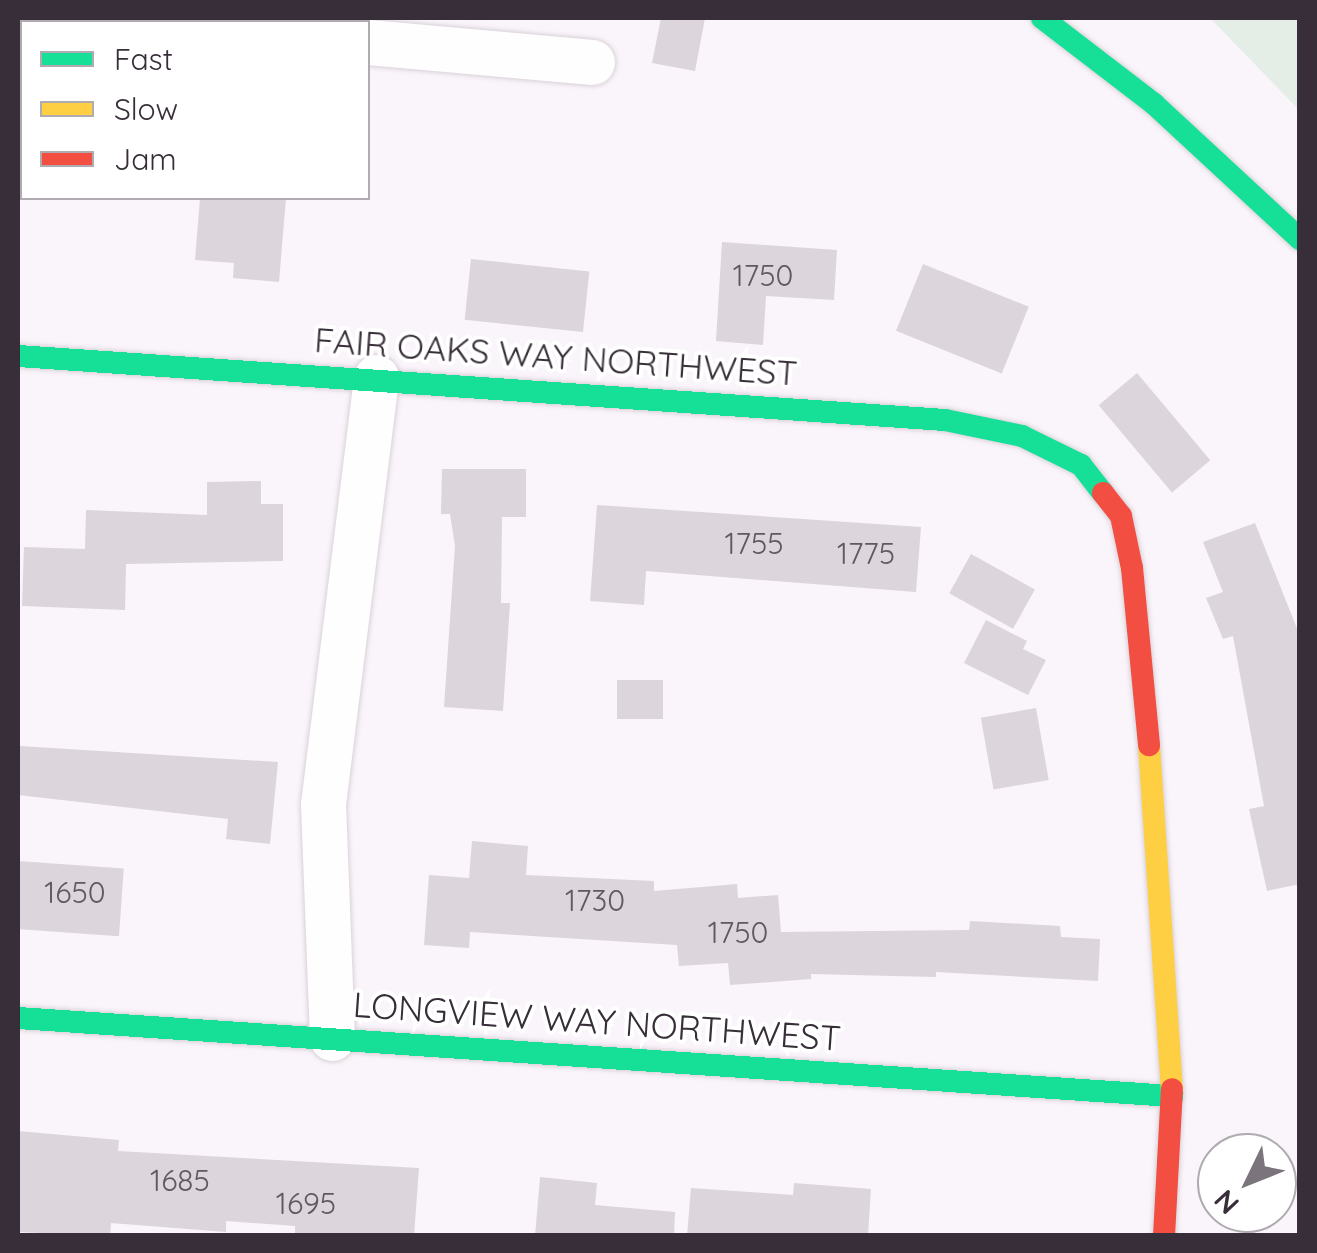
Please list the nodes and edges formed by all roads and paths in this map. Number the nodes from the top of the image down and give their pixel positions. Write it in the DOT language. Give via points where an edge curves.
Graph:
graph roads {
  1 [pos="18,18"];
  2 [pos="1042,18"];
  3 [pos="53,20"];
  4 [pos="370,42"];
  5 [pos="592,62"];
  6 [pos="1300,239"];
  7 [pos="18,356"];
  8 [pos="376,378"];
  9 [pos="18,1018"];
  10 [pos="332,1038"];
  11 [pos="1172,1096"];
  12 [pos="1164,1236"];
  1 -- 3 [label="street"];
  2 -- 6 [label="street" via="1154,104"];
  4 -- 5 [label="street"];
  7 -- 8 [label="street, FAIR OAKS WAY NORTHWEST"];
  8 -- 10 [label="street" via="322,804"];
  8 -- 11 [label="street, FAIR OAKS WAY NORTHWEST" via="945,420 1022,436 1081,465 1121,516 1132,568 1156,818"];
  9 -- 10 [label="street, LONGVIEW WAY NORTHWEST"];
  10 -- 11 [label="street, LONGVIEW WAY NORTHWEST"];
  11 -- 12 [label="street"];
}
